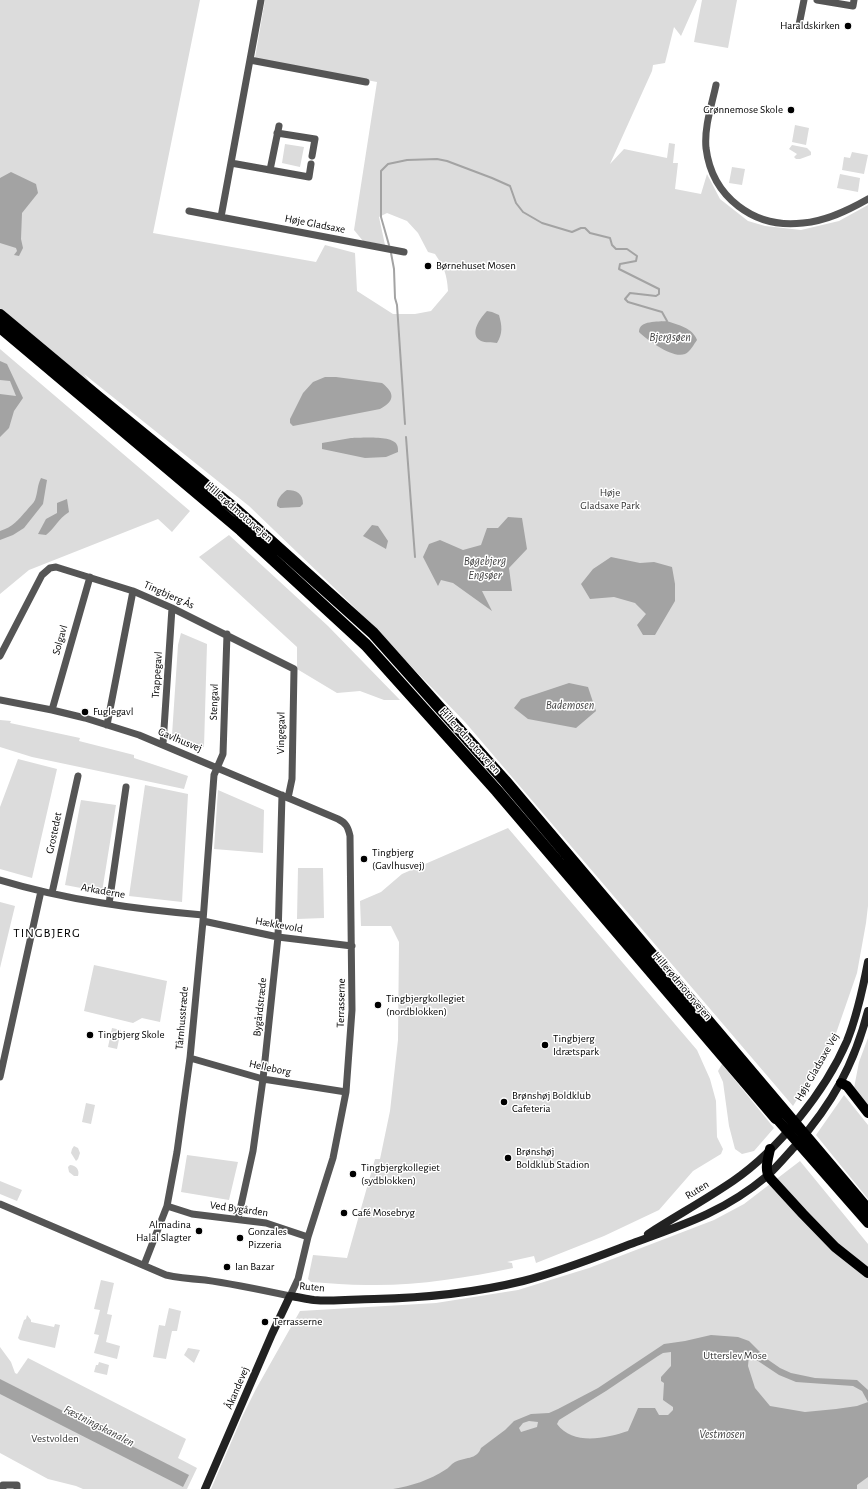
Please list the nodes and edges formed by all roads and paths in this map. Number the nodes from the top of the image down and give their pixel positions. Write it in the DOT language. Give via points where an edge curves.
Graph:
graph roads {
  1 [pos="261,0"];
  2 [pos="804,0"];
  3 [pos="817,0"];
  4 [pos="854,0"];
  5 [pos="799,25"];
  6 [pos="250,60"];
  7 [pos="366,82"];
  8 [pos="716,85"];
  9 [pos="312,156"];
  10 [pos="231,162"];
  11 [pos="311,164"];
  12 [pos="270,170"];
  13 [pos="868,199"];
  14 [pos="189,211"];
  15 [pos="221,217"];
  16 [pos="404,252"];
  17 [pos="0,316"];
  18 [pos="0,327"];
  19 [pos="90,577"];
  20 [pos="133,591"];
  21 [pos="172,608"];
  22 [pos="227,634"];
  23 [pos="0,656"];
  24 [pos="294,669"];
  25 [pos="0,700"];
  26 [pos="52,710"];
  27 [pos="107,725"];
  28 [pos="163,744"];
  29 [pos="218,768"];
  30 [pos="78,776"];
  31 [pos="126,786"];
  32 [pos="285,797"];
  33 [pos="345,823"];
  34 [pos="0,880"];
  35 [pos="41,892"];
  36 [pos="52,894"];
  37 [pos="109,904"];
  38 [pos="203,918"];
  39 [pos="278,938"];
  40 [pos="352,946"];
  41 [pos="868,962"];
  42 [pos="868,1011"];
  43 [pos="190,1058"];
  44 [pos="0,1077"];
  45 [pos="263,1079"];
  46 [pos="841,1083"];
  47 [pos="821,1087"];
  48 [pos="346,1092"];
  49 [pos="868,1113"];
  50 [pos="776,1118"];
  51 [pos="770,1149"];
  52 [pos="768,1175"];
  53 [pos="0,1204"];
  54 [pos="167,1206"];
  55 [pos="868,1210"];
  56 [pos="238,1219"];
  57 [pos="868,1223"];
  58 [pos="308,1237"];
  59 [pos="632,1244"];
  60 [pos="144,1265"];
  61 [pos="868,1273"];
  62 [pos="290,1296"];
  63 [pos="3,1489"];
  64 [pos="17,1489"];
  65 [pos="205,1489"];
  1 -- 6 [label="street"];
  2 -- 5 [label="street"];
  3 -- 4 [label="street" via="852,6"];
  6 -- 7 [label="street"];
  6 -- 10 [label="street"];
  8 -- 13 [label="street" via="706,146 715,178 736,206 748,214 785,224 825,219"];
  9 -- 12 [label="street" via="315,140 278,129"];
  10 -- 12 [label="street"];
  10 -- 15 [label="street"];
  11 -- 12 [label="street" via="309,177"];
  14 -- 15 [label="street, Høje Gladsaxe"];
  15 -- 16 [label="street, Høje Gladsaxe"];
  17 -- 55 [label="highway, Hillerødmotorvejen" via="235,509 373,633 505,781"];
  18 -- 50 [label="highway, Hillerødmotorvejen" via="241,530 366,645 497,791"];
  19 -- 20 [label="street, Tingbjerg Ås"];
  19 -- 23 [label="street, Tingbjerg Ås" via="56,567 50,568 42,575"];
  19 -- 26 [label="street, Solgavl"];
  20 -- 21 [label="street, Tingbjerg Ås"];
  20 -- 27 [label="street"];
  21 -- 22 [label="street, Tingbjerg Ås"];
  21 -- 28 [label="street, Trappegavl"];
  22 -- 24 [label="street, Tingbjerg Ås"];
  22 -- 29 [label="street, Stengavl" via="223,754"];
  24 -- 32 [label="street, Vingegavl" via="292,779"];
  25 -- 26 [label="street, Gavlhusvej"];
  26 -- 27 [label="street, Gavlhusvej"];
  27 -- 28 [label="street, Gavlhusvej"];
  28 -- 29 [label="street, Gavlhusvej"];
  29 -- 32 [label="street, Gavlhusvej"];
  29 -- 38 [label="street, Tårnhusstræde" via="214,775"];
  30 -- 36 [label="street, Grostedet"];
  31 -- 37 [label="street"];
  32 -- 33 [label="street, Gavlhusvej"];
  32 -- 39 [label="street, Bygårdstræde"];
  33 -- 40 [label="street, Terrasserne" via="350,836"];
  34 -- 35 [label="street, Arkaderne"];
  35 -- 36 [label="street, Arkaderne"];
  35 -- 44 [label="street"];
  36 -- 37 [label="street, Arkaderne"];
  37 -- 38 [label="street, Arkaderne"];
  38 -- 39 [label="street, Hækkevold"];
  38 -- 43 [label="street, Tårnhusstræde"];
  39 -- 40 [label="street, Hækkevold"];
  39 -- 45 [label="street, Bygårdstræde"];
  40 -- 48 [label="street, Terrasserne" via="352,1010"];
  41 -- 47 [label="street, Høje Gladsaxe Vej" via="854,1022"];
  42 -- 46 [label="street" via="854,1056"];
  43 -- 45 [label="street, Helleborg"];
  43 -- 54 [label="street, Tårnhusstræde"];
  45 -- 48 [label="street, Helleborg"];
  45 -- 56 [label="street, Bygårdstræde" via="253,1151"];
  46 -- 47 [label="street" via="829,1083"];
  46 -- 49 [label="main road" via="847,1086"];
  46 -- 52 [label="street" via="821,1115"];
  47 -- 51 [label="street, Høje Gladsaxe Vej"];
  48 -- 58 [label="street, Terrasserne" via="333,1158"];
  50 -- 57 [label="main road, Hillerødmotorvejen"];
  51 -- 52 [label="main road"];
  51 -- 59 [label="street, Ruten" via="734,1180"];
  52 -- 59 [label="street, Ruten" via="726,1205 699,1219"];
  52 -- 61 [label="main road" via="813,1225"];
  53 -- 60 [label="street, Ruten"];
  54 -- 56 [label="street, Ved Bygården" via="192,1214"];
  54 -- 60 [label="street, Tårnhusstræde"];
  56 -- 58 [label="street, Ved Bygården" via="266,1223"];
  58 -- 62 [label="street, Terrasserne" via="298,1279"];
  59 -- 62 [label="street, Ruten" via="536,1277 488,1289 394,1299 316,1300"];
  60 -- 62 [label="street, Ruten" via="183,1279 205,1280"];
  62 -- 65 [label="street, Åkandevej"];
  63 -- 64 [label="street" via="3,1485 17,1485"];
}
